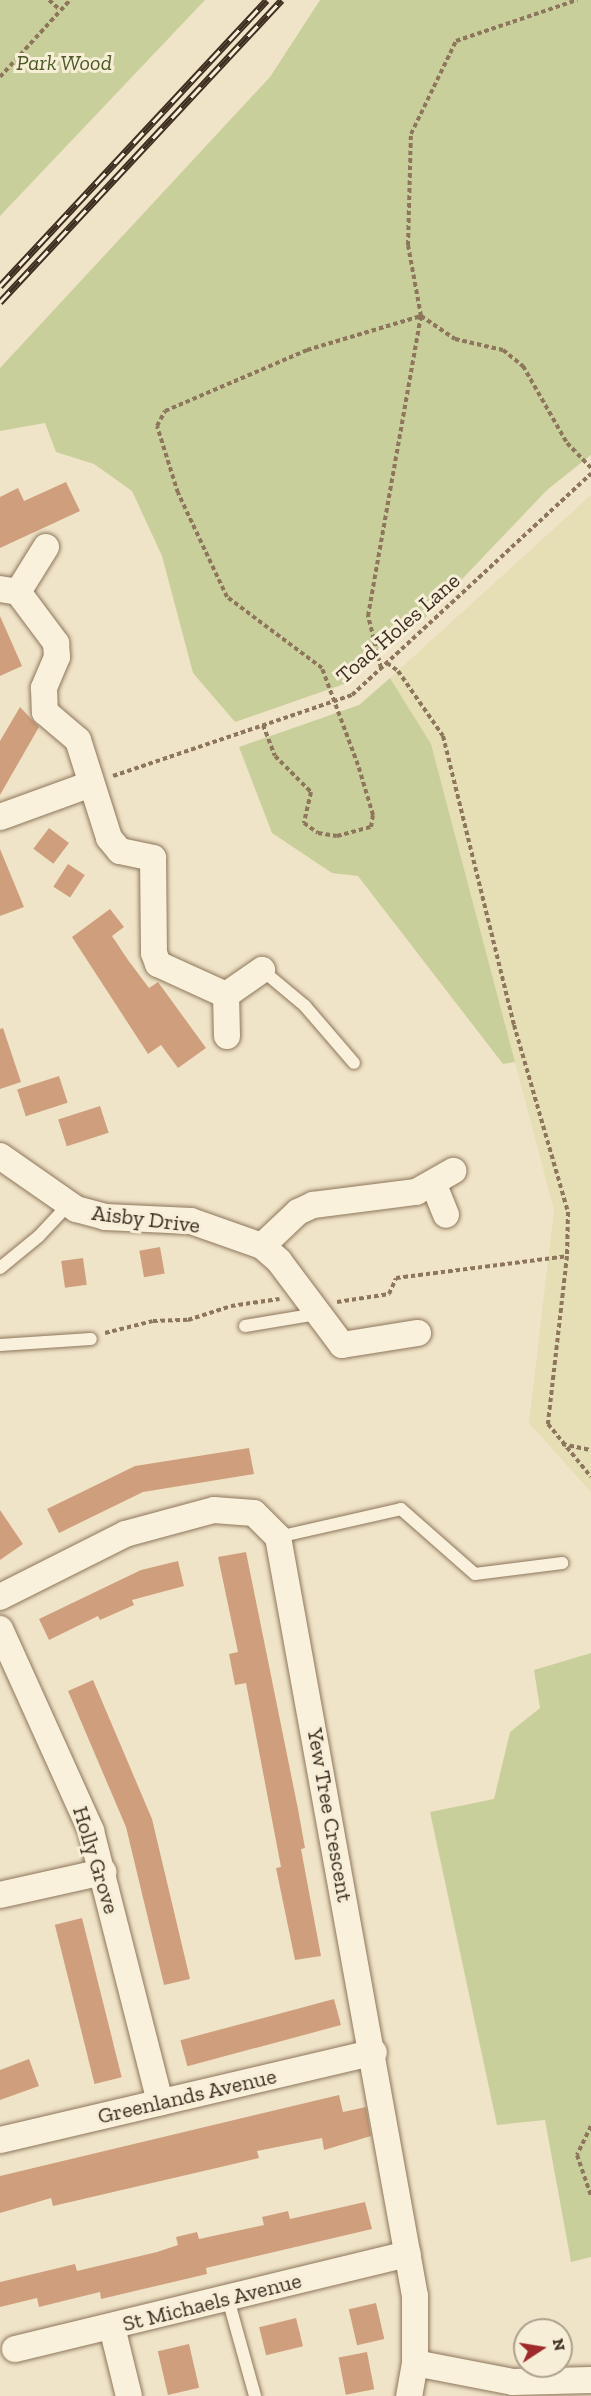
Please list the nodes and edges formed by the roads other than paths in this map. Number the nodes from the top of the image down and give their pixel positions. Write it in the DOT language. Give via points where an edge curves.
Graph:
graph roads {
  1 [pos="46,547"];
  2 [pos="9,590"];
  3 [pos="91,784"];
  4 [pos="0,817"];
  5 [pos="262,970"];
  6 [pos="226,995"];
  7 [pos="227,1036"];
  8 [pos="354,1063"];
  9 [pos="0,1156"];
  10 [pos="68,1205"];
  11 [pos="446,1215"];
  12 [pos="262,1246"];
  13 [pos="0,1268"];
  14 [pos="310,1305"];
  15 [pos="245,1326"];
  16 [pos="418,1333"];
  17 [pos="91,1339"];
  18 [pos="0,1345"];
  19 [pos="278,1537"];
  20 [pos="562,1563"];
  21 [pos="0,1597"];
  22 [pos="4,1644"];
  23 [pos="103,1872"];
  24 [pos="0,1895"];
  25 [pos="374,2052"];
  26 [pos="160,2102"];
  27 [pos="0,2140"];
  28 [pos="408,2254"];
  29 [pos="228,2299"];
  30 [pos="112,2327"];
  31 [pos="15,2349"];
  32 [pos="415,2363"];
  33 [pos="591,2380"];
  34 [pos="514,2389"];
  35 [pos="129,2396"];
  36 [pos="255,2396"];
  37 [pos="409,2396"];
  1 -- 2 [label="street"];
  2 -- 3 [label="street" via="56,643 57,657 44,688 45,712 78,740"];
  3 -- 4 [label="street"];
  3 -- 6 [label="street" via="115,847 148,855 154,862 154,953 158,964"];
  5 -- 6 [label="street"];
  5 -- 8 [label="lane" via="300,1001"];
  6 -- 7 [label="street"];
  9 -- 10 [label="street, Aisby Drive"];
  10 -- 12 [label="street, Aisby Drive" via="105,1217 191,1221"];
  10 -- 13 [label="lane" via="39,1236"];
  11 -- 12 [label="street" via="443,1178 397,1195 313,1205 298,1212"];
  12 -- 14 [label="street" via="279,1261"];
  14 -- 15 [label="lane"];
  14 -- 16 [label="street" via="342,1345"];
  17 -- 18 [label="lane"];
  19 -- 20 [label="lane" via="401,1509 475,1574"];
  19 -- 21 [label="street" via="254,1513 214,1510 125,1534"];
  19 -- 25 [label="street, Yew Tree Crescent"];
  22 -- 23 [label="street, Holly Grove" via="91,1831"];
  23 -- 24 [label="street"];
  23 -- 26 [label="street, Holly Grove"];
  25 -- 26 [label="street, Greenlands Avenue"];
  25 -- 28 [label="street, Yew Tree Crescent"];
  26 -- 27 [label="street, Greenlands Avenue"];
  28 -- 29 [label="street, St Michaels Avenue"];
  28 -- 32 [label="street, Yew Tree Crescent" via="417,2320"];
  29 -- 30 [label="street, St Michaels Avenue"];
  29 -- 36 [label="lane"];
  30 -- 31 [label="street, St Michaels Avenue"];
  30 -- 35 [label="street"];
  32 -- 34 [label="street"];
  32 -- 37 [label="street, Yew Tree Crescent"];
  33 -- 34 [label="street"];
}
